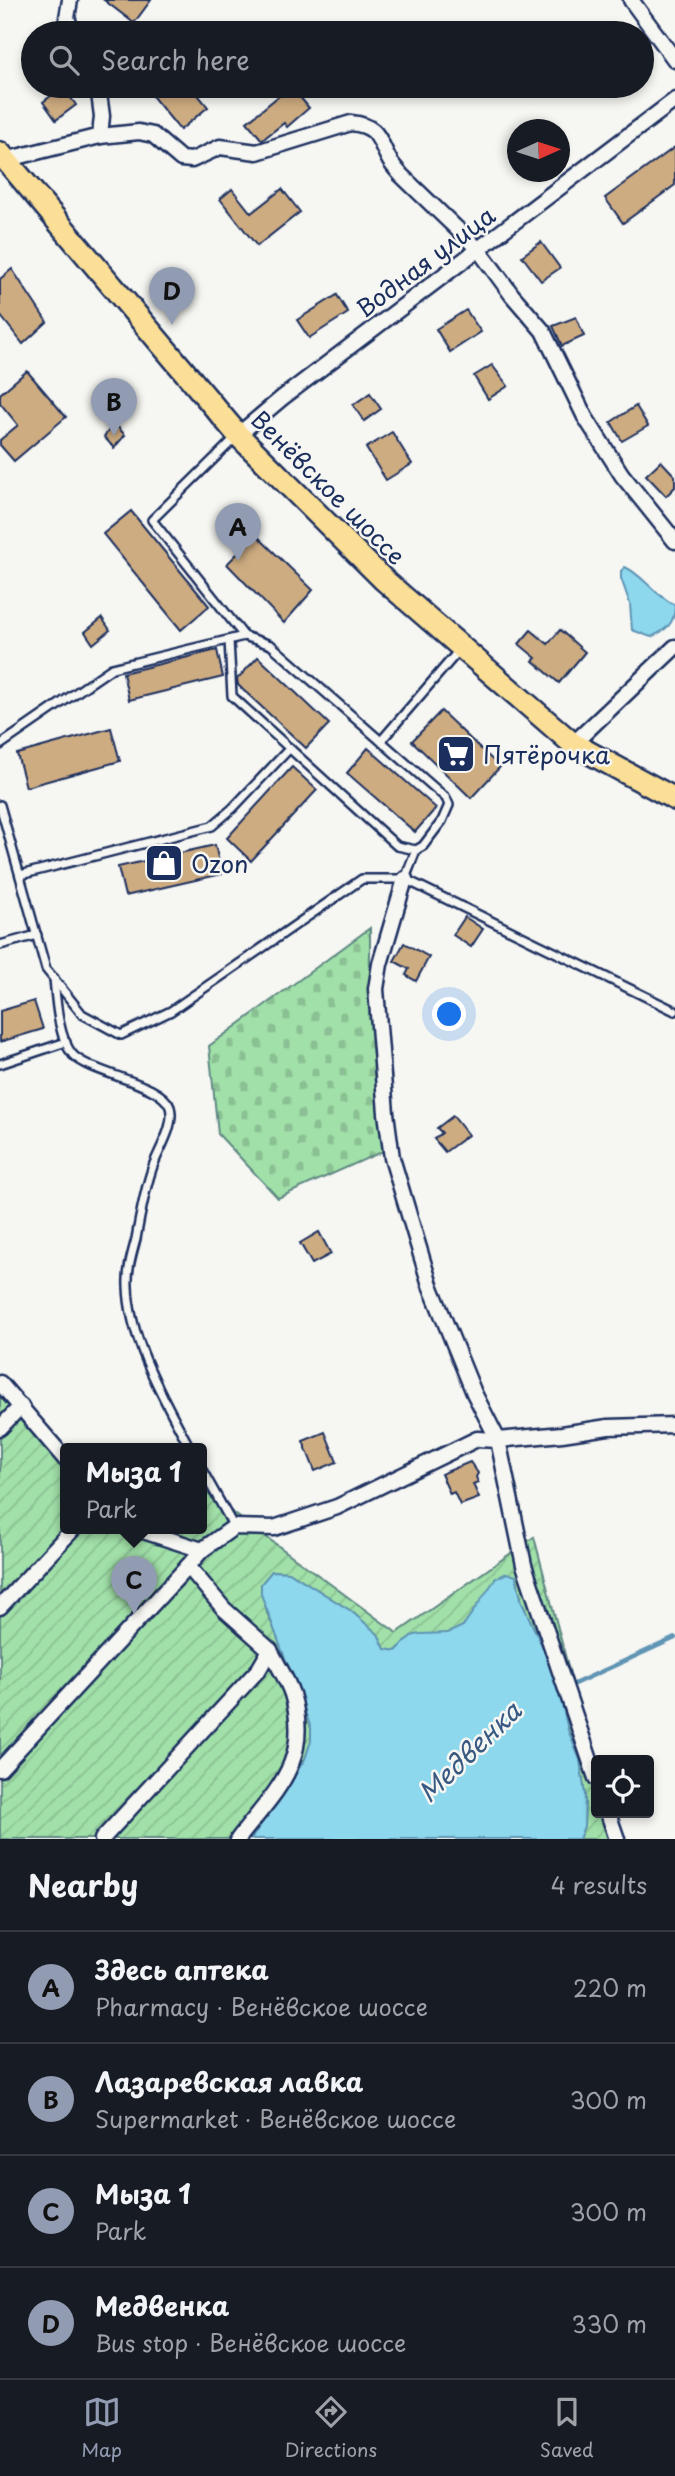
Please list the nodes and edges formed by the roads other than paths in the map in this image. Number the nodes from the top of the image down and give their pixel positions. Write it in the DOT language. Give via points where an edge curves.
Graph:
graph roads {
  1 [pos="70,0"];
  2 [pos="631,0"];
  3 [pos="68,21"];
  4 [pos="646,21"];
  5 [pos="654,31"];
  6 [pos="675,60"];
  7 [pos="100,98"];
  8 [pos="675,100"];
  9 [pos="100,136"];
  10 [pos="3,157"];
  11 [pos="479,250"];
  12 [pos="238,435"];
  13 [pos="675,541"];
  14 [pos="244,636"];
  15 [pos="229,640"];
  16 [pos="675,646"];
  17 [pos="462,648"];
  18 [pos="381,741"];
  19 [pos="573,744"];
  20 [pos="0,745"];
  21 [pos="290,748"];
  22 [pos="675,799"];
  23 [pos="0,805"];
  24 [pos="415,850"];
  25 [pos="20,876"];
  26 [pos="405,879"];
  27 [pos="37,935"];
  28 [pos="0,945"];
  29 [pos="53,978"];
  30 [pos="675,1011"];
  31 [pos="66,1042"];
  32 [pos="0,1064"];
  33 [pos="0,1383"];
  34 [pos="22,1406"];
  35 [pos="675,1425"];
  36 [pos="0,1428"];
  37 [pos="498,1440"];
  38 [pos="187,1443"];
  39 [pos="60,1453"];
  40 [pos="207,1478"];
  41 [pos="234,1527"];
  42 [pos="68,1534"];
  43 [pos="153,1534"];
  44 [pos="202,1550"];
  45 [pos="188,1566"];
  46 [pos="0,1607"];
  47 [pos="270,1650"];
  48 [pos="591,1763"];
  49 [pos="0,1769"];
  50 [pos="610,1818"];
  51 [pos="102,1839"];
  52 [pos="238,1839"];
  53 [pos="617,1839"];
  1 -- 3 [label="street"];
  2 -- 4 [label="street"];
  5 -- 6 [label="street"];
  7 -- 9 [label="street"];
  8 -- 11 [label="street, Водная улица"];
  9 -- 10 [label="street"];
  9 -- 11 [label="street" via="153,135 181,159 192,160 214,148 257,152 351,123 361,124 380,139 401,175"];
  10 -- 12 [label="main road, Венёвское шоссе"];
  11 -- 12 [label="street, Водная улица"];
  11 -- 13 [label="street" via="544,331 585,417 622,475"];
  12 -- 14 [label="lane" via="152,520"];
  12 -- 17 [label="main road, Венёвское шоссе" via="384,580"];
  14 -- 15 [label="lane"];
  14 -- 18 [label="lane" via="271,645"];
  15 -- 20 [label="lane" via="112,668"];
  15 -- 21 [label="lane" via="232,696"];
  16 -- 19 [label="street"];
  17 -- 18 [label="lane"];
  17 -- 19 [label="main road, Венёвское шоссе"];
  18 -- 24 [label="lane" via="449,805 442,821"];
  19 -- 22 [label="main road, Венёвское шоссе"];
  21 -- 24 [label="lane" via="397,846"];
  21 -- 25 [label="lane" via="212,826"];
  23 -- 25 [label="lane"];
  24 -- 26 [label="lane"];
  25 -- 27 [label="lane"];
  26 -- 29 [label="lane" via="362,879 171,1011 121,1035 82,1014"];
  26 -- 30 [label="lane"];
  26 -- 37 [label="street" via="376,989 392,1158 430,1285"];
  27 -- 28 [label="lane"];
  27 -- 29 [label="lane"];
  29 -- 31 [label="lane"];
  31 -- 32 [label="lane"];
  31 -- 38 [label="lane" via="82,1061 154,1091 171,1108 146,1187 128,1296 154,1377"];
  33 -- 34 [label="street"];
  34 -- 36 [label="street"];
  34 -- 39 [label="street"];
  35 -- 37 [label="street" via="608,1427"];
  37 -- 41 [label="street" via="477,1439 306,1519 274,1528"];
  37 -- 48 [label="street" via="524,1565"];
  40 -- 41 [label="lane"];
  41 -- 44 [label="street"];
  42 -- 46 [label="street"];
  43 -- 44 [label="street"];
  44 -- 45 [label="street"];
  45 -- 47 [label="street" via="224,1609"];
  45 -- 49 [label="street"];
  47 -- 51 [label="street" via="259,1669"];
  47 -- 52 [label="street" via="291,1692 298,1736 295,1758 284,1780"];
  50 -- 53 [label="street"];
}
